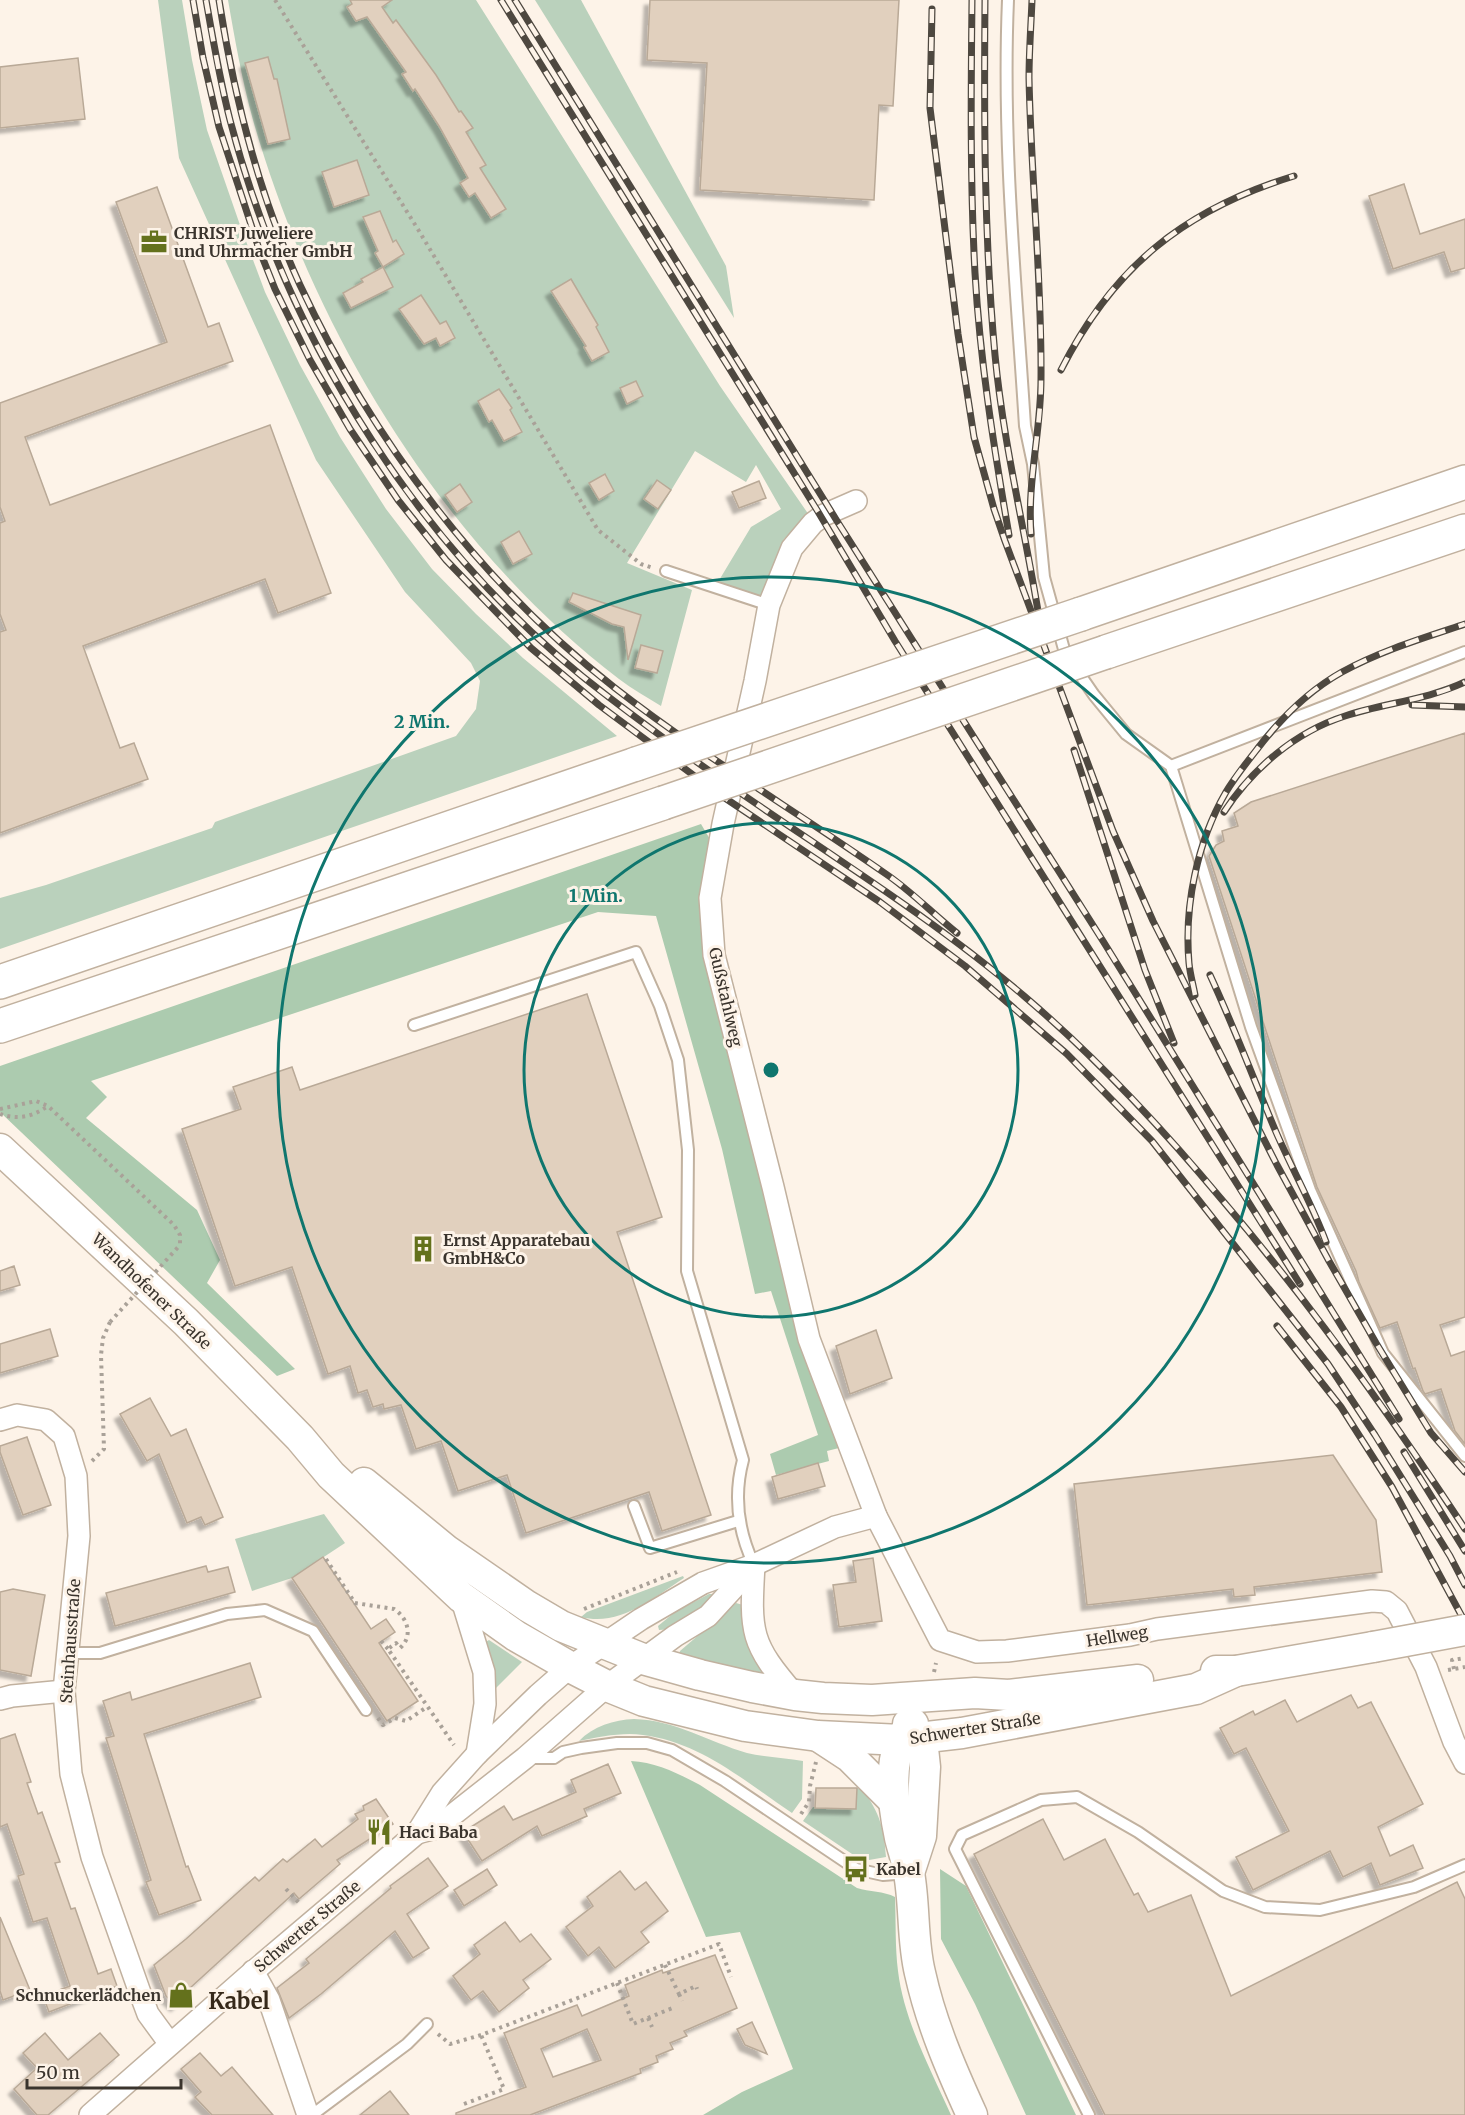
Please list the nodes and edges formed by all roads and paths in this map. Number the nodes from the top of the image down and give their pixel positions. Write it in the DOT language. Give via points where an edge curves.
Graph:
graph roads {
  1 [pos="275,0"];
  2 [pos="1008,0"];
  3 [pos="1465,482"];
  4 [pos="856,501"];
  5 [pos="1465,531"];
  6 [pos="666,572"];
  7 [pos="769,605"];
  8 [pos="1465,652"];
  9 [pos="1171,766"];
  10 [pos="0,982"];
  11 [pos="414,1025"];
  12 [pos="0,1026"];
  13 [pos="48,1106"];
  14 [pos="0,1112"];
  15 [pos="0,1149"];
  16 [pos="0,1420"];
  17 [pos="300,1438"];
  18 [pos="1465,1456"];
  19 [pos="76,1476"];
  20 [pos="634,1506"];
  21 [pos="876,1516"];
  22 [pos="738,1521"];
  23 [pos="326,1559"];
  24 [pos="754,1565"];
  25 [pos="679,1571"];
  26 [pos="462,1598"];
  27 [pos="577,1610"];
  28 [pos="1465,1630"];
  29 [pos="381,1641"];
  30 [pos="604,1644"];
  31 [pos="388,1649"];
  32 [pos="67,1653"];
  33 [pos="1465,1658"];
  34 [pos="643,1659"];
  35 [pos="570,1667"];
  36 [pos="1465,1667"];
  37 [pos="1456,1668"];
  38 [pos="1236,1671"];
  39 [pos="607,1686"];
  40 [pos="63,1691"];
  41 [pos="795,1695"];
  42 [pos="1010,1695"];
  43 [pos="0,1699"];
  44 [pos="885,1700"];
  45 [pos="426,1707"];
  46 [pos="366,1710"];
  47 [pos="381,1723"];
  48 [pos="911,1735"];
  49 [pos="454,1745"];
  50 [pos="817,1749"];
  51 [pos="477,1754"];
  52 [pos="525,1758"];
  53 [pos="1465,1763"];
  54 [pos="894,1801"];
  55 [pos="797,1818"];
  56 [pos="417,1833"];
  57 [pos="1465,1865"];
  58 [pos="909,1873"];
  59 [pos="286,1889"];
  60 [pos="300,1904"];
  61 [pos="665,1965"];
  62 [pos="252,1971"];
  63 [pos="731,1977"];
  64 [pos="617,1983"];
  65 [pos="698,1989"];
  66 [pos="679,1994"];
  67 [pos="682,2001"];
  68 [pos="675,2007"];
  69 [pos="648,2018"];
  70 [pos="426,2024"];
  71 [pos="652,2027"];
  72 [pos="481,2035"];
  73 [pos="170,2044"];
  74 [pos="465,2104"];
  75 [pos="90,2115"];
  76 [pos="310,2115"];
  77 [pos="972,2115"];
  78 [pos="1089,2115"];
  1 -- 6 [label="path" via="419,231 597,530 642,564"];
  2 -- 9 [label="lane" via="1006,136 1025,426 1033,464 1044,577 1065,653 1126,734"];
  3 -- 10 [label="highway, bridge"];
  4 -- 7 [label="street, Gußstahlweg" via="824,515 792,548"];
  5 -- 12 [label="highway, bridge"];
  6 -- 7 [label="lane"];
  7 -- 21 [label="street, Gußstahlweg" via="710,898 714,955 809,1339"];
  8 -- 9 [label="lane"];
  9 -- 18 [label="lane" via="1251,1027 1310,1190 1383,1353"];
  11 -- 22 [label="lane" via="636,952 678,1060 688,1150 687,1270 743,1460 738,1479"];
  13 -- 14 [label="path" via="36,1101"];
  13 -- 14 [label="path" via="26,1117 11,1118"];
  13 -- 19 [label="path, bridge" via="180,1234 180,1245 111,1322 103,1338 104,1449"];
  15 -- 17 [label="main road, Wandhofener Straße" via="186,1322"];
  16 -- 19 [label="street, Steinhausstraße" via="17,1415 46,1420 63,1436"];
  17 -- 26 [label="main road, Wandhofener Straße" via="367,1511"];
  17 -- 30 [label="main road, Wandhofener Straße" via="343,1466 446,1550 527,1606"];
  19 -- 32 [label="street, Steinhausstraße" via="79,1536"];
  20 -- 22 [label="lane" via="650,1548"];
  21 -- 24 [label="street" via="836,1527"];
  21 -- 53 [label="street, Hellweg" via="940,1640 977,1652 1386,1602 1397,1611 1426,1667"];
  22 -- 24 [label="lane"];
  23 -- 31 [label="path" via="355,1603 394,1609 408,1625 404,1645 400,1648 396,1643"];
  24 -- 30 [label="street" via="703,1583"];
  24 -- 34 [label="street" via="708,1616"];
  24 -- 41 [label="street" via="754,1631 764,1656"];
  25 -- 27 [label="path"];
  26 -- 35 [label="main road, Wandhofener Straße"];
  26 -- 51 [label="street" via="484,1672 485,1704"];
  28 -- 38 [label="main road, Schwerter Straße, bridge"];
  29 -- 31 [label="path"];
  30 -- 34 [label="main road, Schwerter Straße"];
  30 -- 35 [label="street, Schwerter Straße"];
  31 -- 45 [label="path"];
  32 -- 40 [label="street, Steinhausstraße"];
  32 -- 46 [label="lane" via="100,1653 227,1614 265,1610 313,1631"];
  33 -- 36 [label="path" via="1452,1660 1454,1670"];
  34 -- 39 [label="street, Schwerter Straße"];
  34 -- 41 [label="main road, Schwerter Straße"];
  35 -- 39 [label="main road, Wandhofener Straße"];
  35 -- 51 [label="street, Schwerter Straße"];
  36 -- 37 [label="path"];
  38 -- 42 [label="main road, Schwerter Straße" via="1194,1671"];
  38 -- 48 [label="main road, Schwerter Straße" via="1196,1689"];
  39 -- 50 [label="main road, Schwerter Straße" via="705,1718 778,1732"];
  39 -- 52 [label="street, Schwerter Straße"];
  40 -- 43 [label="street"];
  40 -- 73 [label="street, Steinhausstraße" via="71,1774 92,1857 148,2014"];
  41 -- 44 [label="main road, Schwerter Straße"];
  42 -- 44 [label="main road, Schwerter Straße" via="975,1693"];
  42 -- 48 [label="main road" via="923,1717"];
  44 -- 48 [label="main road"];
  45 -- 47 [label="path" via="406,1721 395,1718"];
  45 -- 49 [label="path"];
  48 -- 50 [label="main road, Schwerter Straße"];
  48 -- 54 [label="main road" via="894,1767"];
  48 -- 58 [label="main road" via="925,1767 921,1836"];
  50 -- 54 [label="main road" via="850,1757"];
  50 -- 55 [label="path" via="809,1802"];
  51 -- 56 [label="street, Schwerter Straße" via="442,1793"];
  52 -- 56 [label="street, Schwerter Straße" via="436,1828"];
  52 -- 58 [label="lane" via="554,1758 563,1752 617,1743 647,1743 672,1750 856,1869 883,1875"];
  54 -- 58 [label="main road"];
  56 -- 62 [label="street, Schwerter Straße"];
  57 -- 78 [label="lane" via="1414,1887 1320,1910 1265,1907 1223,1891 1138,1832 1077,1797 1041,1800 962,1835 955,1849"];
  58 -- 77 [label="main road" via="919,1972 945,2056"];
  59 -- 60 [label="path"];
  61 -- 63 [label="path" via="719,1944"];
  61 -- 64 [label="path"];
  61 -- 66 [label="path"];
  62 -- 73 [label="street, Schwerter Straße"];
  62 -- 76 [label="street" via="269,2000"];
  64 -- 69 [label="path" via="633,2024"];
  64 -- 72 [label="path"];
  65 -- 66 [label="path" via="696,1986"];
  66 -- 67 [label="path"];
  68 -- 69 [label="path"];
  69 -- 71 [label="path"];
  70 -- 72 [label="path" via="450,2044"];
  70 -- 76 [label="lane" via="406,2044"];
  72 -- 74 [label="path" via="504,2089"];
  73 -- 75 [label="street, Schwerter Straße"];
}
